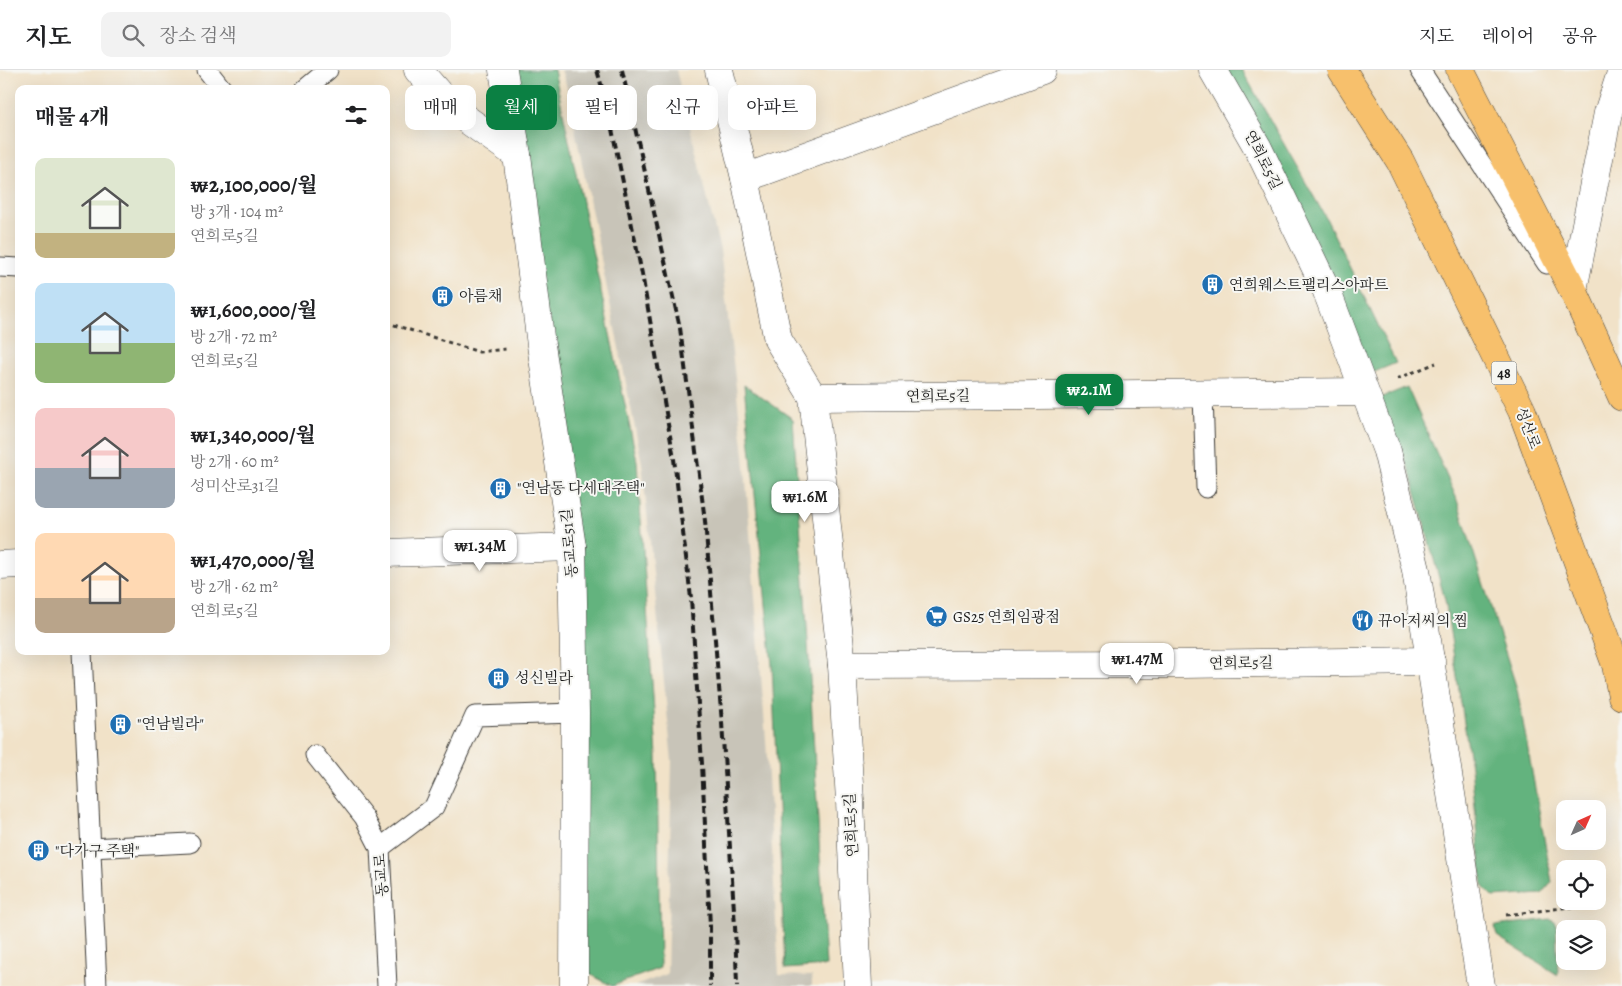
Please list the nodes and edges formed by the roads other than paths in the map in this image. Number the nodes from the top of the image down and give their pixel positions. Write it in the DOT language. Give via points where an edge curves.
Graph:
graph roads {
  1 [pos="207,70"];
  2 [pos="328,70"];
  3 [pos="418,70"];
  4 [pos="503,70"];
  5 [pos="719,70"];
  6 [pos="1042,70"];
  7 [pos="1214,70"];
  8 [pos="1342,70"];
  9 [pos="1420,70"];
  10 [pos="1460,70"];
  11 [pos="1622,70"];
  12 [pos="219,85"];
  13 [pos="310,85"];
  14 [pos="517,155"];
  15 [pos="745,178"];
  16 [pos="0,267"];
  17 [pos="15,268"];
  18 [pos="1573,290"];
  19 [pos="1593,334"];
  20 [pos="1620,387"];
  21 [pos="1364,392"];
  22 [pos="1202,394"];
  23 [pos="813,397"];
  24 [pos="1206,488"];
  25 [pos="572,548"];
  26 [pos="390,554"];
  27 [pos="15,564"];
  28 [pos="0,565"];
  29 [pos="82,655"];
  30 [pos="1431,661"];
  31 [pos="842,665"];
  32 [pos="1622,696"];
  33 [pos="575,713"];
  34 [pos="315,755"];
  35 [pos="190,843"];
  36 [pos="90,848"];
  37 [pos="380,848"];
  38 [pos="97,986"];
  39 [pos="387,986"];
  40 [pos="574,986"];
  41 [pos="858,986"];
  42 [pos="1481,986"];
  1 -- 12 [label="lane"];
  2 -- 13 [label="lane"];
  3 -- 14 [label="street" via="452,109"];
  4 -- 14 [label="street, 동교로51길"];
  5 -- 15 [label="street, 연희로5길"];
  6 -- 15 [label="street"];
  7 -- 21 [label="street, 연희로5길" via="1258,148 1326,289"];
  8 -- 32 [label="main road, 성산로 / 48" via="1400,160 1522,411 1616,665"];
  9 -- 19 [label="lane"];
  10 -- 18 [label="main road"];
  11 -- 18 [label="street" via="1608,113"];
  14 -- 25 [label="street, 동교로51길" via="541,345"];
  15 -- 23 [label="street, 연희로5길" via="778,340"];
  16 -- 17 [label="lane"];
  18 -- 19 [label="main road"];
  19 -- 20 [label="main road"];
  21 -- 22 [label="street, 연희로5길"];
  21 -- 30 [label="street, 연희로5길" via="1387,451 1416,570"];
  22 -- 23 [label="street, 연희로5길"];
  22 -- 24 [label="lane"];
  23 -- 31 [label="street, 연희로5길"];
  25 -- 26 [label="street"];
  25 -- 33 [label="street, 동교로51길"];
  27 -- 28 [label="street"];
  29 -- 36 [label="lane"];
  30 -- 31 [label="street, 연희로5길"];
  30 -- 42 [label="street, 연희로5길"];
  31 -- 41 [label="street, 연희로5길"];
  33 -- 37 [label="lane" via="475,716 434,807"];
  33 -- 40 [label="street, 동교로51길"];
  34 -- 37 [label="lane, 동교로" via="364,817"];
  35 -- 36 [label="lane"];
  36 -- 38 [label="lane"];
  37 -- 39 [label="lane, 동교로"];
}
